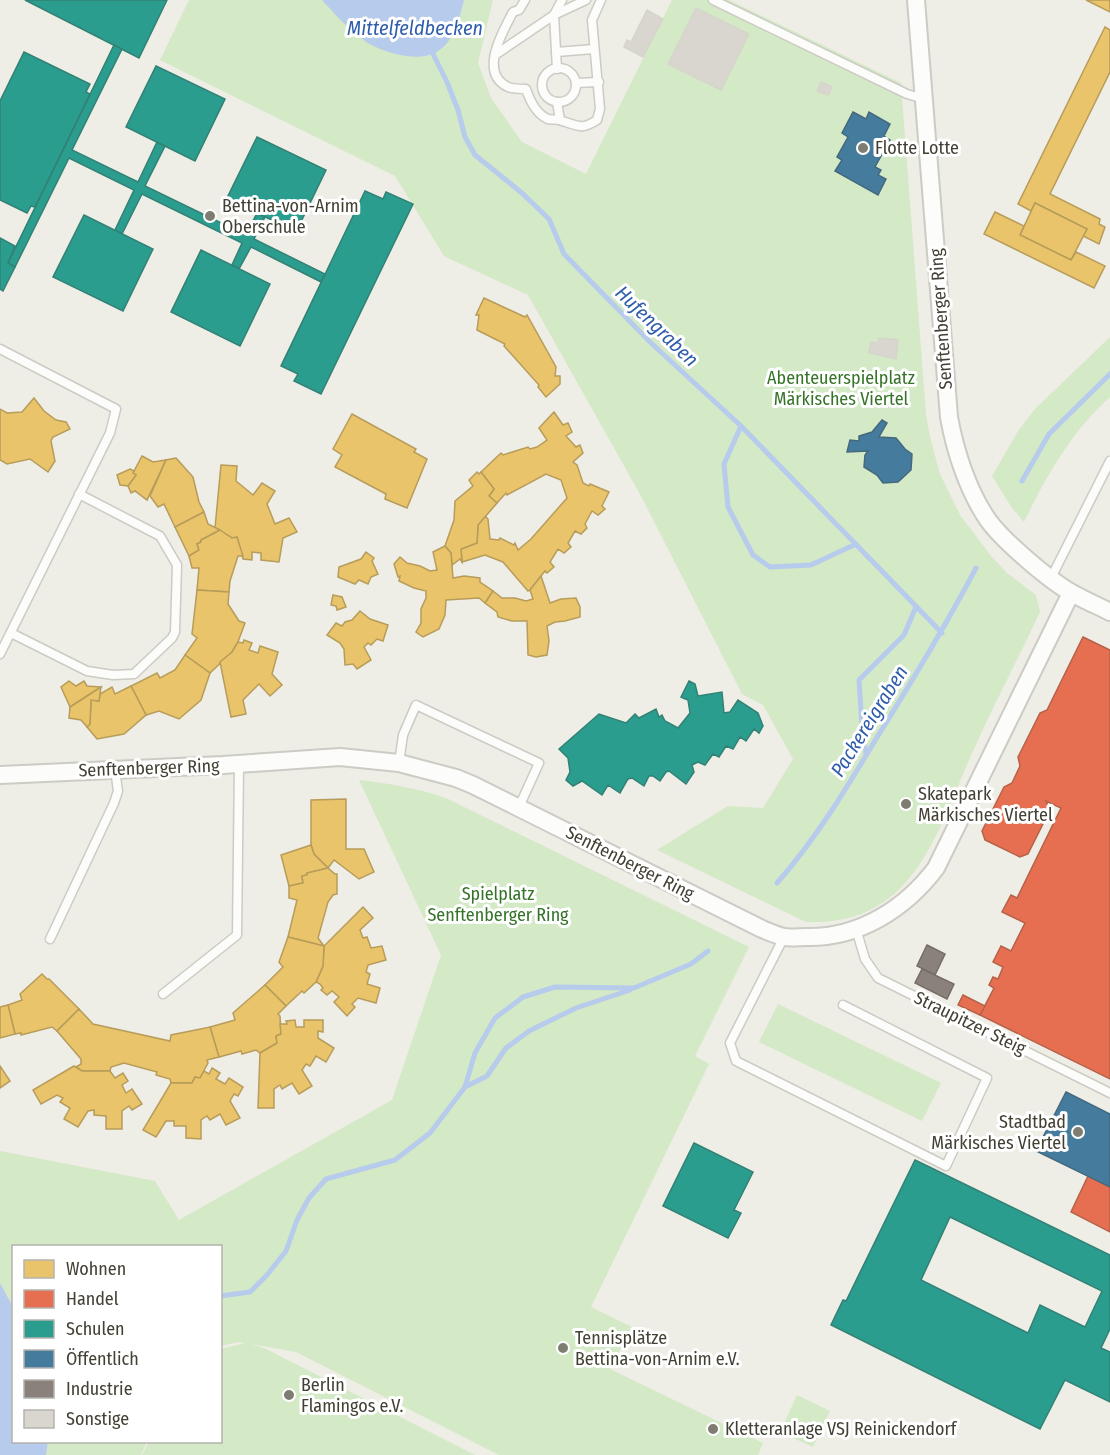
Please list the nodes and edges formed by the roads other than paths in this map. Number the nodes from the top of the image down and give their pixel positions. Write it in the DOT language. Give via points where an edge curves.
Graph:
graph roads {
  1 [pos="525,0"];
  2 [pos="531,0"];
  3 [pos="562,0"];
  4 [pos="586,0"];
  5 [pos="713,0"];
  6 [pos="916,0"];
  7 [pos="599,3"];
  8 [pos="519,10"];
  9 [pos="554,15"];
  10 [pos="594,49"];
  11 [pos="556,52"];
  12 [pos="495,55"];
  13 [pos="557,69"];
  14 [pos="598,82"];
  15 [pos="576,83"];
  16 [pos="542,86"];
  17 [pos="526,89"];
  18 [pos="924,99"];
  19 [pos="557,102"];
  20 [pos="560,120"];
  21 [pos="0,350"];
  22 [pos="1110,462"];
  23 [pos="80,494"];
  24 [pos="1051,578"];
  25 [pos="1071,593"];
  26 [pos="1110,612"];
  27 [pos="11,633"];
  28 [pos="0,654"];
  29 [pos="399,763"];
  30 [pos="239,764"];
  31 [pos="115,770"];
  32 [pos="0,775"];
  33 [pos="519,807"];
  34 [pos="856,929"];
  35 [pos="784,937"];
  36 [pos="50,939"];
  37 [pos="163,994"];
  38 [pos="843,1005"];
  39 [pos="1110,1093"];
  1 -- 8 [label="lane"];
  2 -- 8 [label="lane" via="526,9"];
  3 -- 9 [label="lane"];
  4 -- 7 [label="lane"];
  4 -- 9 [label="lane"];
  5 -- 18 [label="lane"];
  6 -- 18 [label="street, Senftenberger Ring"];
  7 -- 10 [label="lane" via="592,20"];
  8 -- 12 [label="lane" via="513,12 499,38"];
  9 -- 11 [label="lane"];
  9 -- 12 [label="lane"];
  10 -- 11 [label="lane"];
  10 -- 14 [label="lane"];
  11 -- 13 [label="lane"];
  12 -- 17 [label="lane" via="497,78 509,88"];
  13 -- 15 [label="lane" via="567,70"];
  13 -- 16 [label="lane" via="545,76"];
  14 -- 15 [label="lane"];
  14 -- 20 [label="lane" via="597,120 586,127"];
  15 -- 19 [label="lane" via="571,97"];
  16 -- 17 [label="lane"];
  16 -- 19 [label="lane" via="549,98"];
  17 -- 20 [label="lane" via="542,115"];
  18 -- 24 [label="street, Senftenberger Ring" via="954,444 989,521"];
  19 -- 20 [label="lane"];
  21 -- 23 [label="lane" via="116,409 110,433"];
  22 -- 24 [label="lane"];
  23 -- 27 [label="lane"];
  23 -- 27 [label="lane" via="160,536 177,565 175,632 134,674 113,675 87,671"];
  24 -- 25 [label="street, Senftenberger Ring"];
  25 -- 26 [label="street, Senftenberger Ring"];
  25 -- 34 [label="street, Senftenberger Ring" via="936,868 903,904"];
  27 -- 28 [label="lane"];
  29 -- 30 [label="street, Senftenberger Ring" via="340,758"];
  29 -- 33 [label="street, Senftenberger Ring" via="456,778"];
  29 -- 33 [label="lane" via="403,735 416,705 539,763"];
  30 -- 31 [label="street, Senftenberger Ring"];
  30 -- 37 [label="lane" via="237,935"];
  31 -- 32 [label="street, Senftenberger Ring"];
  31 -- 36 [label="lane" via="114,803"];
  33 -- 35 [label="street, Senftenberger Ring"];
  34 -- 35 [label="street, Senftenberger Ring" via="821,937"];
  34 -- 39 [label="lane, Straupitzer Steig" via="865,959 878,978"];
  35 -- 38 [label="lane" via="730,1043 736,1060 946,1166 987,1078"];
}
